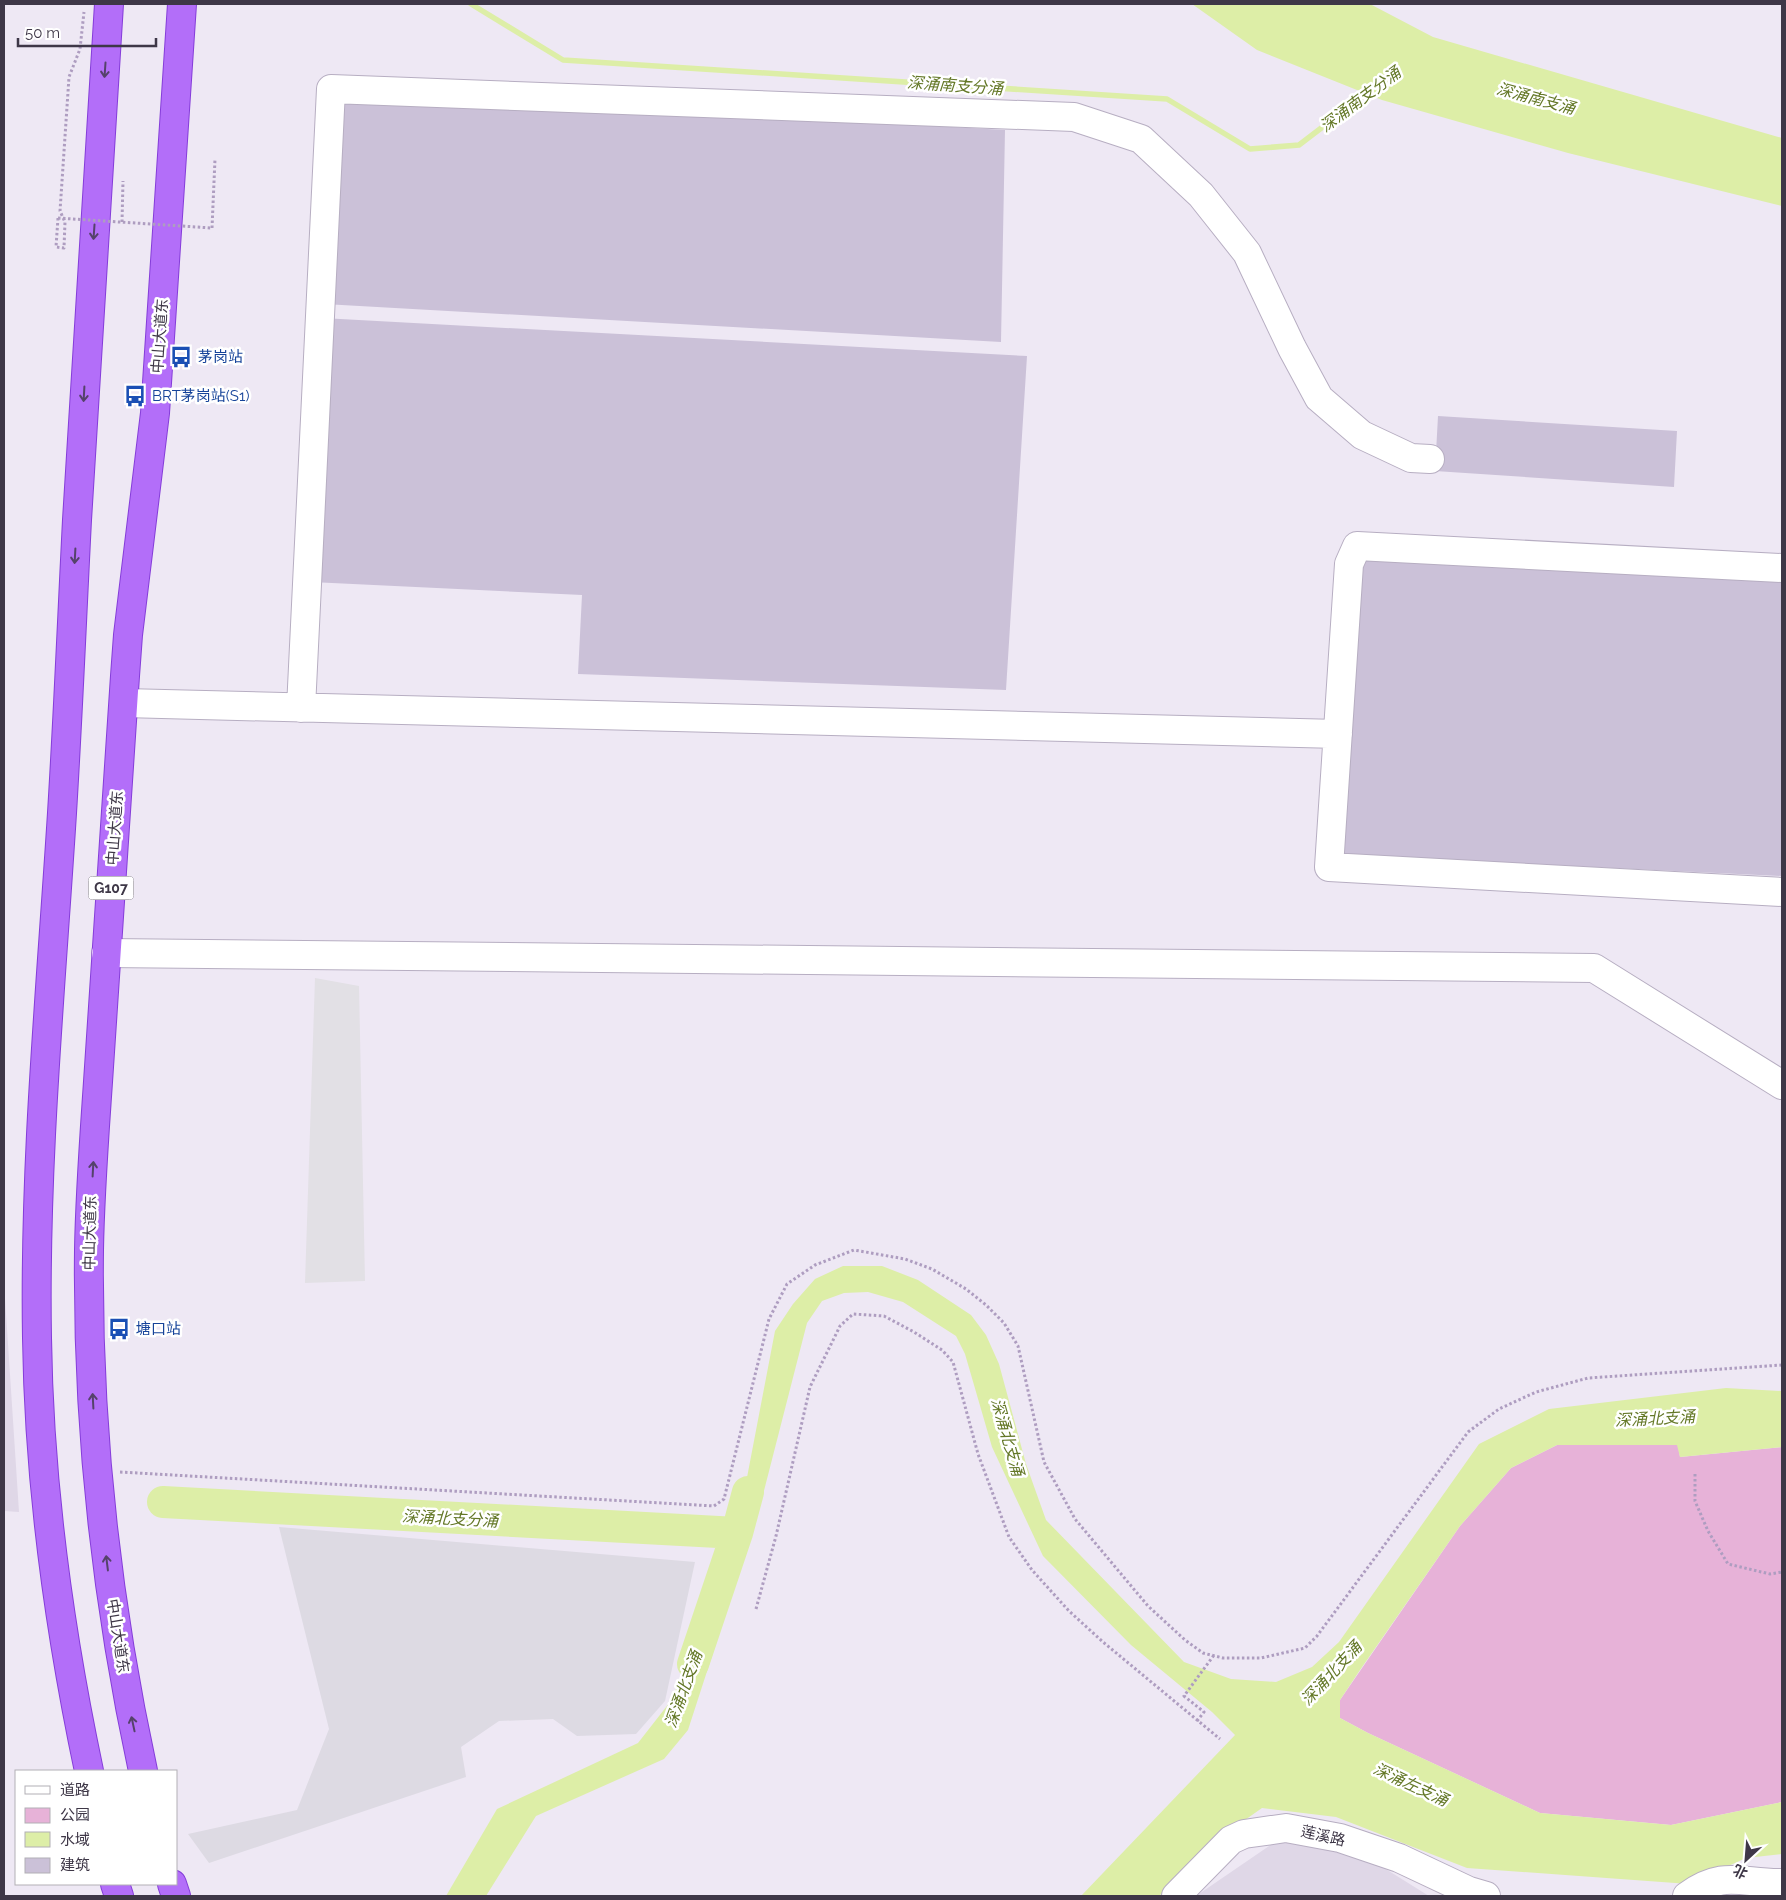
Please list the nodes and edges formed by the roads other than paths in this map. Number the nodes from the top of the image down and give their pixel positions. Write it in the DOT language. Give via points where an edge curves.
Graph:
graph roads {
  1 [pos="109,4"];
  2 [pos="182,4"];
  3 [pos="1430,458"];
  4 [pos="1782,568"];
  5 [pos="124,703"];
  6 [pos="301,708"];
  7 [pos="1338,734"];
  8 [pos="1782,892"];
  9 [pos="106,953"];
  10 [pos="1782,1085"];
  11 [pos="89,1770"];
  12 [pos="143,1770"];
  13 [pos="1782,1883"];
  14 [pos="1176,1896"];
  15 [pos="1486,1896"];
  16 [pos="1686,1896"];
  1 -- 11 [label="highway, one-way" via="83,411 62,819 44,1065 37,1238 38,1394 48,1524"];
  2 -- 5 [label="highway, 中山大道东 / G107" via="155,413 128,635"];
  3 -- 6 [label="street" via="1411,458 1362,435 1319,398 1248,252 1201,195 1141,139 1074,117 331,89"];
  4 -- 7 [label="street" via="1357,546 1349,564"];
  5 -- 6 [label="street"];
  5 -- 9 [label="highway, 中山大道东 / G107"];
  6 -- 7 [label="street"];
  7 -- 8 [label="street" via="1329,867"];
  9 -- 10 [label="street" via="1594,968"];
  12 -- 9 [label="highway, 中山大道东 / G107, one-way" via="112,1605 97,1471 91,1354 89,1248"];
  13 -- 16 [label="street" via="1720,1880"];
  14 -- 15 [label="street, 莲溪路" via="1231,1840 1244,1834 1286,1828 1331,1836 1399,1858"];
}
